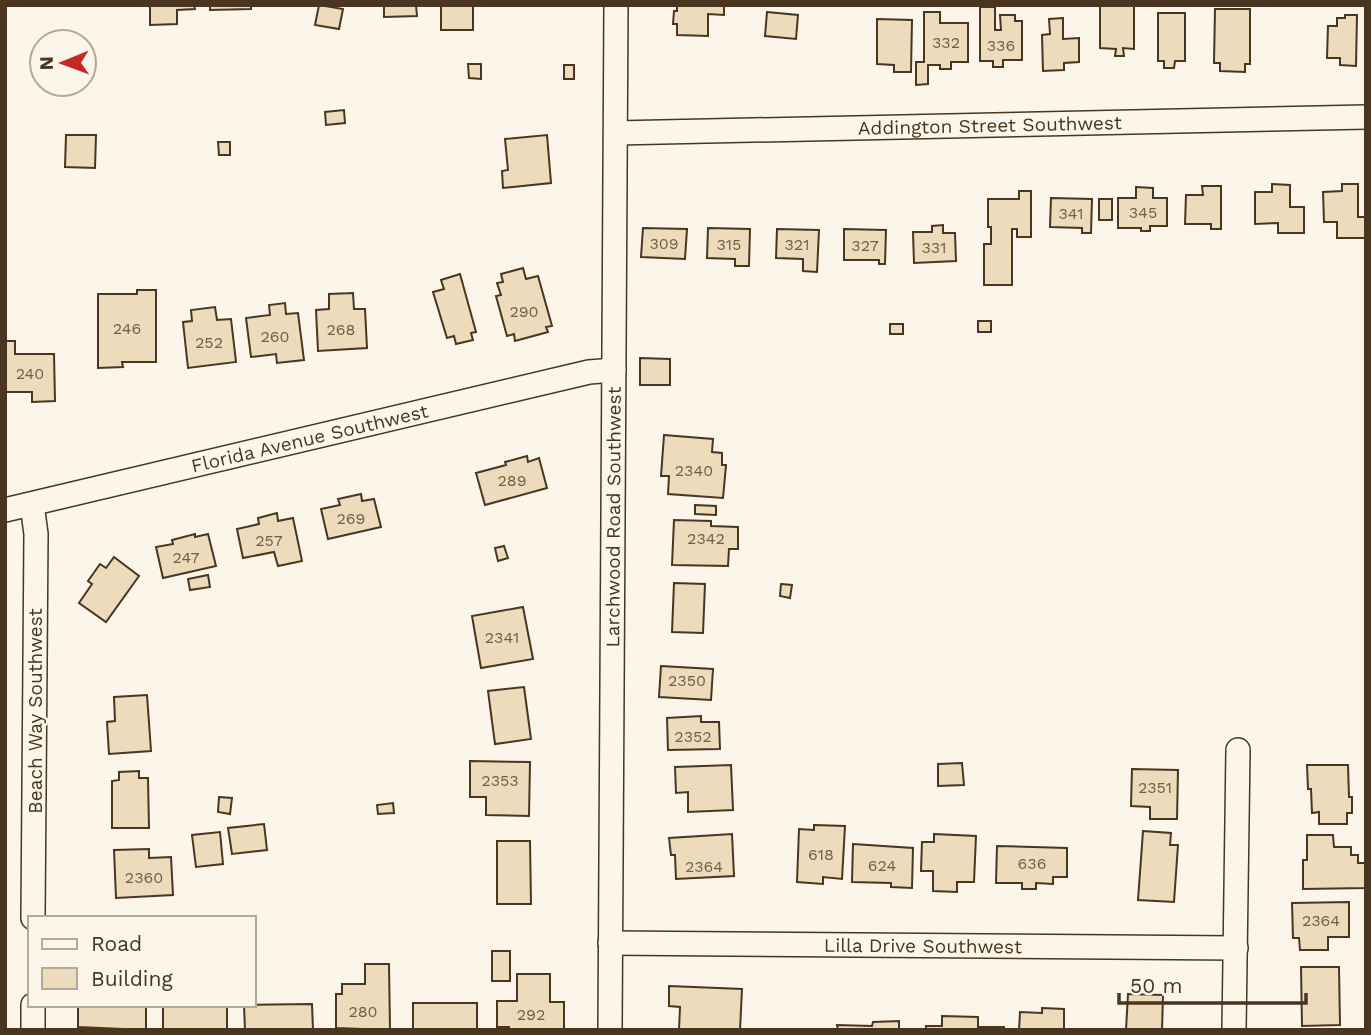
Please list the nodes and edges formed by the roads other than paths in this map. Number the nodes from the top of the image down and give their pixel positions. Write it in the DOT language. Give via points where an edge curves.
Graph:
graph roads {
  1 [pos="616,5"];
  2 [pos="1366,117"];
  3 [pos="616,133"];
  4 [pos="614,370"];
  5 [pos="32,503"];
  6 [pos="5,510"];
  7 [pos="1238,750"];
  8 [pos="33,916"];
  9 [pos="610,943"];
  10 [pos="1236,948"];
  11 [pos="33,1007"];
  12 [pos="33,1030"];
  13 [pos="610,1030"];
  14 [pos="1234,1030"];
  1 -- 3 [label="street, Larchwood Road Southwest"];
  2 -- 3 [label="street, Addington Street Southwest"];
  3 -- 4 [label="street, Larchwood Road Southwest"];
  4 -- 5 [label="street, Florida Avenue Southwest" via="589,372"];
  4 -- 9 [label="street, Larchwood Road Southwest"];
  5 -- 6 [label="street, Florida Avenue Southwest"];
  5 -- 8 [label="street, Beach Way Southwest" via="36,534"];
  7 -- 10 [label="street"];
  9 -- 10 [label="street, Lilla Drive Southwest"];
  9 -- 13 [label="street, Larchwood Road Southwest"];
  10 -- 14 [label="street"];
  11 -- 12 [label="street"];
}
